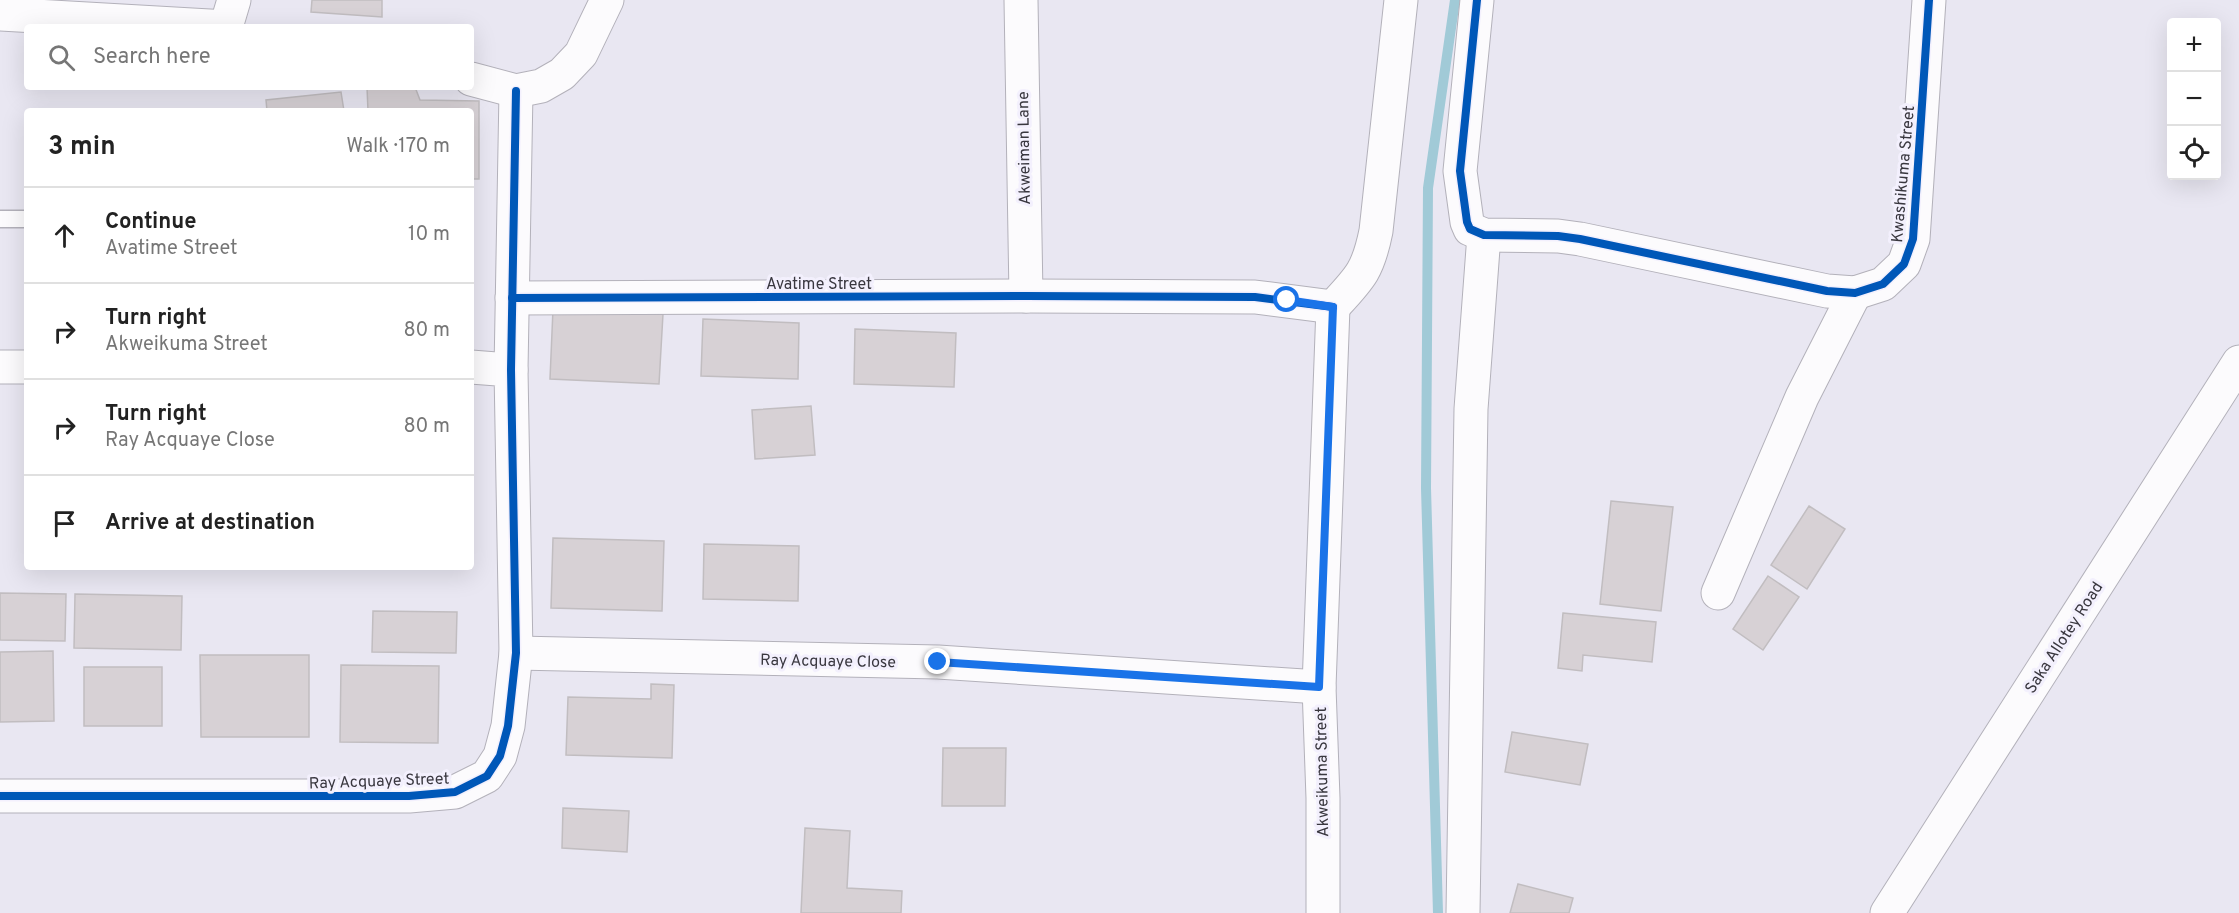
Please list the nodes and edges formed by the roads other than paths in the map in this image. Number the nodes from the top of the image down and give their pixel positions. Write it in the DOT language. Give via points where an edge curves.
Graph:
graph roads {
  1 [pos="234,0"];
  2 [pos="607,0"];
  3 [pos="1020,0"];
  4 [pos="1401,0"];
  5 [pos="1477,0"];
  6 [pos="1929,0"];
  7 [pos="0,14"];
  8 [pos="175,24"];
  9 [pos="228,24"];
  10 [pos="474,80"];
  11 [pos="516,91"];
  12 [pos="0,219"];
  13 [pos="24,219"];
  14 [pos="1484,235"];
  15 [pos="1841,292"];
  16 [pos="1026,296"];
  17 [pos="512,298"];
  18 [pos="1333,307"];
  19 [pos="2239,362"];
  20 [pos="0,367"];
  21 [pos="24,367"];
  22 [pos="474,367"];
  23 [pos="511,370"];
  24 [pos="1718,593"];
  25 [pos="516,653"];
  26 [pos="1319,687"];
  27 [pos="0,796"];
  28 [pos="1323,913"];
  29 [pos="1463,913"];
  30 [pos="1887,913"];
  1 -- 9 [label="street"];
  2 -- 11 [label="street" via="581,54 562,74 541,86"];
  3 -- 16 [label="street, Akweiman Lane"];
  4 -- 18 [label="street" via="1371,257 1361,276"];
  5 -- 14 [label="street" via="1460,171 1467,222 1470,229"];
  6 -- 15 [label="street, Kwashikuma Street" via="1913,239 1904,264 1884,284"];
  7 -- 8 [label="street"];
  10 -- 11 [label="street"];
  11 -- 17 [label="street"];
  12 -- 13 [label="lane"];
  14 -- 15 [label="street" via="1580,239"];
  14 -- 29 [label="street" via="1471,410"];
  15 -- 24 [label="street" via="1803,397"];
  16 -- 17 [label="street, Avatime Street"];
  16 -- 18 [label="street, Avatime Street" via="1255,297"];
  17 -- 23 [label="street, Ray Acquaye Street"];
  18 -- 26 [label="street, Akweikuma Street"];
  19 -- 30 [label="street, Saka Allotey Road"];
  20 -- 21 [label="street"];
  22 -- 23 [label="street"];
  23 -- 25 [label="street, Ray Acquaye Street"];
  25 -- 26 [label="street, Ray Acquaye Close" via="938,662"];
  25 -- 27 [label="street, Ray Acquaye Street" via="508,726 500,756 487,776 456,792 409,796"];
  26 -- 28 [label="street, Akweikuma Street"];
}
